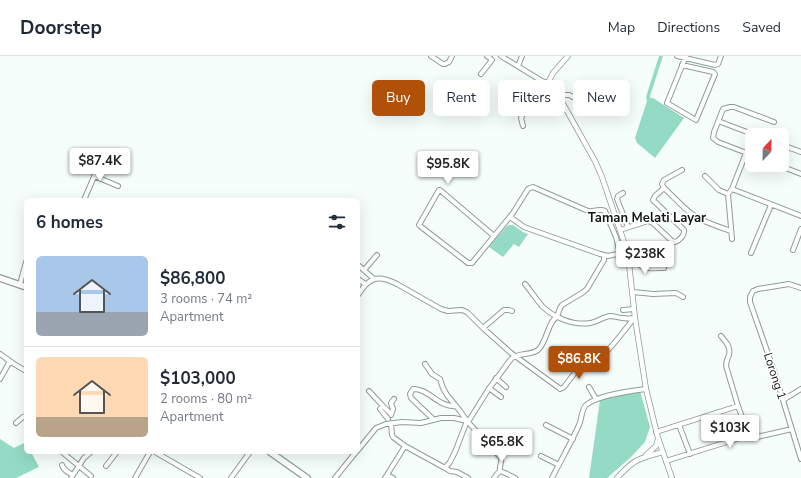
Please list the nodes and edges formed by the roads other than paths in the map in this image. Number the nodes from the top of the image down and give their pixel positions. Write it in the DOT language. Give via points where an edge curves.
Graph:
graph roads {
  1 [pos="431,56"];
  2 [pos="452,56"];
  3 [pos="487,56"];
  4 [pos="501,56"];
  5 [pos="522,56"];
  6 [pos="568,56"];
  7 [pos="676,56"];
  8 [pos="721,56"];
  9 [pos="685,57"];
  10 [pos="682,65"];
  11 [pos="518,66"];
  12 [pos="481,74"];
  13 [pos="540,80"];
  14 [pos="550,80"];
  15 [pos="565,108"];
  16 [pos="523,116"];
  17 [pos="718,121"];
  18 [pos="774,122"];
  19 [pos="523,126"];
  20 [pos="745,131"];
  21 [pos="789,148"];
  22 [pos="801,152"];
  23 [pos="745,153"];
  24 [pos="745,156"];
  25 [pos="102,158"];
  26 [pos="789,169"];
  27 [pos="682,170"];
  28 [pos="801,174"];
  29 [pos="94,176"];
  30 [pos="705,176"];
  31 [pos="118,186"];
  32 [pos="664,188"];
  33 [pos="732,189"];
  34 [pos="623,193"];
  35 [pos="728,194"];
  36 [pos="86,198"];
  37 [pos="771,205"];
  38 [pos="801,216"];
  39 [pos="510,217"];
  40 [pos="628,227"];
  41 [pos="801,229"];
  42 [pos="620,230"];
  43 [pos="731,231"];
  44 [pos="494,236"];
  45 [pos="732,239"];
  46 [pos="793,250"];
  47 [pos="627,252"];
  48 [pos="660,252"];
  49 [pos="620,254"];
  50 [pos="751,254"];
  51 [pos="378,255"];
  52 [pos="604,255"];
  53 [pos="637,262"];
  54 [pos="629,264"];
  55 [pos="360,266"];
  56 [pos="664,268"];
  57 [pos="24,269"];
  58 [pos="364,270"];
  59 [pos="0,278"];
  60 [pos="374,279"];
  61 [pos="360,280"];
  62 [pos="20,284"];
  63 [pos="365,284"];
  64 [pos="525,284"];
  65 [pos="24,285"];
  66 [pos="801,288"];
  67 [pos="360,292"];
  68 [pos="632,292"];
  69 [pos="684,297"];
  70 [pos="634,309"];
  71 [pos="623,310"];
  72 [pos="512,311"];
  73 [pos="557,317"];
  74 [pos="635,318"];
  75 [pos="483,328"];
  76 [pos="721,336"];
  77 [pos="0,354"];
  78 [pos="516,356"];
  79 [pos="10,361"];
  80 [pos="425,364"];
  81 [pos="24,370"];
  82 [pos="496,378"];
  83 [pos="0,379"];
  84 [pos="506,387"];
  85 [pos="589,387"];
  86 [pos="489,388"];
  87 [pos="646,389"];
  88 [pos="801,389"];
  89 [pos="369,391"];
  90 [pos="501,397"];
  91 [pos="394,399"];
  92 [pos="596,400"];
  93 [pos="783,400"];
  94 [pos="383,406"];
  95 [pos="456,406"];
  96 [pos="738,406"];
  97 [pos="718,412"];
  98 [pos="391,414"];
  99 [pos="24,417"];
  100 [pos="433,419"];
  101 [pos="388,422"];
  102 [pos="468,422"];
  103 [pos="16,423"];
  104 [pos="546,425"];
  105 [pos="679,425"];
  106 [pos="792,429"];
  107 [pos="656,432"];
  108 [pos="749,436"];
  109 [pos="658,438"];
  110 [pos="573,439"];
  111 [pos="728,441"];
  112 [pos="405,446"];
  113 [pos="360,447"];
  114 [pos="663,452"];
  115 [pos="64,454"];
  116 [pos="89,454"];
  117 [pos="115,454"];
  118 [pos="149,454"];
  119 [pos="158,454"];
  120 [pos="249,454"];
  121 [pos="273,454"];
  122 [pos="355,454"];
  123 [pos="690,454"];
  124 [pos="541,456"];
  125 [pos="645,456"];
  126 [pos="801,459"];
  127 [pos="666,461"];
  128 [pos="62,465"];
  129 [pos="559,465"];
  130 [pos="79,466"];
  131 [pos="106,466"];
  132 [pos="445,468"];
  133 [pos="500,471"];
  134 [pos="91,476"];
  135 [pos="192,476"];
  136 [pos="386,476"];
  137 [pos="73,477"];
  138 [pos="136,478"];
  139 [pos="200,478"];
  140 [pos="231,478"];
  141 [pos="307,478"];
  142 [pos="335,478"];
  143 [pos="393,478"];
  144 [pos="468,478"];
  145 [pos="494,478"];
  146 [pos="515,478"];
  147 [pos="552,478"];
  148 [pos="617,478"];
  149 [pos="672,478"];
  1 -- 2 [label="street" via="445,64"];
  3 -- 12 [label="street" via="492,60"];
  4 -- 11 [label="street"];
  5 -- 11 [label="street"];
  6 -- 14 [label="street"];
  7 -- 9 [label="street"];
  8 -- 9 [label="street" via="715,65"];
  9 -- 10 [label="street"];
  10 -- 10 [label="street" via="667,103 696,120 715,74"];
  11 -- 13 [label="street"];
  15 -- 42 [label="street" via="599,169"];
  16 -- 19 [label="street"];
  17 -- 18 [label="street" via="723,109 734,107"];
  17 -- 20 [label="street"];
  17 -- 23 [label="street" via="713,135 715,140"];
  21 -- 22 [label="street"];
  24 -- 33 [label="street"];
  25 -- 29 [label="street"];
  26 -- 28 [label="street"];
  27 -- 32 [label="street" via="664,180"];
  29 -- 31 [label="street"];
  29 -- 36 [label="street"];
  30 -- 35 [label="street" via="719,190"];
  32 -- 40 [label="street" via="653,200 684,230 678,241 672,241 651,222 646,221"];
  32 -- 43 [label="street" via="697,218"];
  33 -- 35 [label="street"];
  33 -- 37 [label="street"];
  34 -- 40 [label="street" via="617,199"];
  35 -- 43 [label="street"];
  37 -- 38 [label="street"];
  37 -- 50 [label="street"];
  39 -- 44 [label="street"];
  39 -- 49 [label="street" via="530,188 588,211 602,210 607,212"];
  39 -- 52 [label="street" via="524,228"];
  40 -- 42 [label="street"];
  41 -- 46 [label="street"];
  42 -- 47 [label="street"];
  43 -- 45 [label="street"];
  44 -- 44 [label="street" via="440,190 419,223 468,263 473,262"];
  47 -- 49 [label="street"];
  47 -- 54 [label="street"];
  48 -- 53 [label="street"];
  49 -- 52 [label="street"];
  51 -- 58 [label="street"];
  52 -- 73 [label="street" via="604,260 587,289 562,305"];
  53 -- 54 [label="street"];
  53 -- 56 [label="street" via="642,266"];
  54 -- 68 [label="street"];
  55 -- 58 [label="street"];
  57 -- 62 [label="street"];
  58 -- 60 [label="street"];
  59 -- 62 [label="main road"];
  60 -- 63 [label="street"];
  60 -- 75 [label="street" via="391,281 441,309 464,310"];
  61 -- 63 [label="street"];
  62 -- 65 [label="main road"];
  63 -- 67 [label="street"];
  64 -- 73 [label="street" via="543,306"];
  66 -- 93 [label="street, Lorong 1" via="790,284 758,288 750,297"];
  68 -- 69 [label="street" via="676,293"];
  68 -- 70 [label="street"];
  70 -- 71 [label="street"];
  70 -- 74 [label="street"];
  72 -- 75 [label="street" via="504,310"];
  73 -- 74 [label="street" via="584,324 609,316"];
  73 -- 78 [label="street" via="536,351"];
  74 -- 78 [label="street" via="593,365 580,366 560,389"];
  74 -- 87 [label="street"];
  75 -- 78 [label="street"];
  76 -- 96 [label="street" via="729,348 726,366"];
  77 -- 79 [label="street"];
  78 -- 82 [label="street"];
  79 -- 81 [label="street"];
  79 -- 83 [label="street"];
  80 -- 95 [label="street" via="432,374 440,379"];
  82 -- 84 [label="street"];
  82 -- 86 [label="street"];
  85 -- 92 [label="street"];
  86 -- 90 [label="street"];
  86 -- 102 [label="street"];
  87 -- 92 [label="street"];
  87 -- 107 [label="street"];
  88 -- 93 [label="street"];
  89 -- 94 [label="street"];
  91 -- 98 [label="street" via="391,403"];
  92 -- 110 [label="street" via="583,408"];
  93 -- 106 [label="street, Lorong 1"];
  94 -- 98 [label="street"];
  94 -- 101 [label="street" via="380,409"];
  95 -- 100 [label="street" via="413,389 411,398"];
  95 -- 102 [label="street"];
  96 -- 97 [label="street"];
  96 -- 108 [label="street"];
  97 -- 105 [label="street"];
  97 -- 111 [label="street"];
  98 -- 101 [label="street"];
  99 -- 103 [label="street"];
  100 -- 101 [label="street" via="421,423"];
  100 -- 102 [label="street" via="452,418"];
  101 -- 112 [label="street" via="393,437"];
  101 -- 113 [label="street" via="376,428"];
  102 -- 132 [label="street"];
  102 -- 133 [label="street" via="501,458"];
  104 -- 110 [label="street"];
  105 -- 107 [label="street"];
  105 -- 123 [label="street"];
  106 -- 108 [label="street" via="757,437"];
  106 -- 126 [label="street, Lorong 1"];
  107 -- 109 [label="street"];
  108 -- 111 [label="street"];
  109 -- 114 [label="street"];
  109 -- 125 [label="street" via="656,446"];
  110 -- 129 [label="street"];
  111 -- 123 [label="street"];
  112 -- 132 [label="street"];
  112 -- 136 [label="street"];
  114 -- 125 [label="street"];
  114 -- 127 [label="street"];
  115 -- 130 [label="street"];
  116 -- 130 [label="street"];
  117 -- 131 [label="street"];
  118 -- 138 [label="street"];
  119 -- 135 [label="street"];
  120 -- 140 [label="street"];
  121 -- 141 [label="main road"];
  122 -- 142 [label="street"];
  123 -- 127 [label="street"];
  124 -- 129 [label="street"];
  125 -- 148 [label="street" via="631,463"];
  127 -- 149 [label="street"];
  128 -- 137 [label="street"];
  129 -- 147 [label="street"];
  130 -- 134 [label="street"];
  130 -- 137 [label="street"];
  132 -- 144 [label="street"];
  133 -- 145 [label="street"];
  133 -- 146 [label="street"];
  135 -- 139 [label="street"];
  136 -- 143 [label="street"];
}
